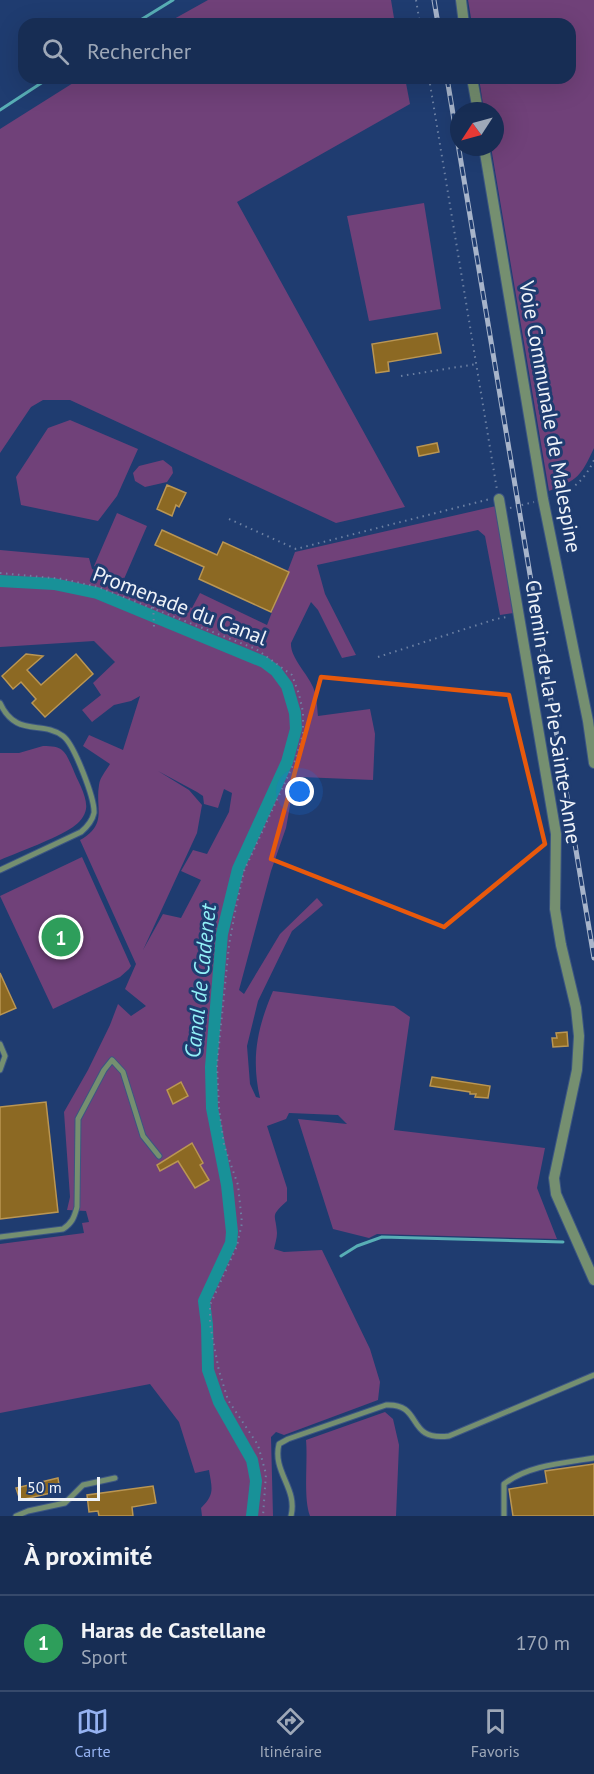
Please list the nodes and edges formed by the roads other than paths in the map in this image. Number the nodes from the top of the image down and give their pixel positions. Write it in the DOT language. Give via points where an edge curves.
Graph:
graph roads {
  1 [pos="460,0"];
  2 [pos="463,18"];
  3 [pos="473,84"];
  4 [pos="476,102"];
  5 [pos="486,156"];
  6 [pos="499,499"];
  7 [pos="0,703"];
  8 [pos="594,763"];
  9 [pos="0,870"];
  10 [pos="0,1044"];
  11 [pos="0,1070"];
  12 [pos="159,1156"];
  13 [pos="0,1237"];
  14 [pos="594,1280"];
  15 [pos="594,1375"];
  16 [pos="594,1458"];
  17 [pos="115,1478"];
  18 [pos="16,1516"];
  19 [pos="291,1516"];
  20 [pos="504,1516"];
  1 -- 2 [label="street"];
  3 -- 4 [label="street"];
  5 -- 8 [label="street, Voie Communale de Malespine" via="543,499"];
  6 -- 14 [label="street, Chemin de la Pie Sainte-Anne" via="555,834 555,909 579,1036 577,1070 555,1178 556,1194"];
  7 -- 9 [label="lane" via="5,714 15,721 63,736 82,769 94,805 91,822 81,832"];
  10 -- 11 [label="lane" via="5,1056"];
  12 -- 13 [label="lane" via="143,1136 123,1072 112,1060 78,1119 74,1218 63,1229"];
  15 -- 19 [label="lane" via="449,1436 427,1436 403,1406 396,1404 288,1439 279,1444 277,1452 294,1505"];
  16 -- 20 [label="lane" via="516,1475 504,1484"];
  17 -- 18 [label="lane" via="83,1485 65,1503"];
}
